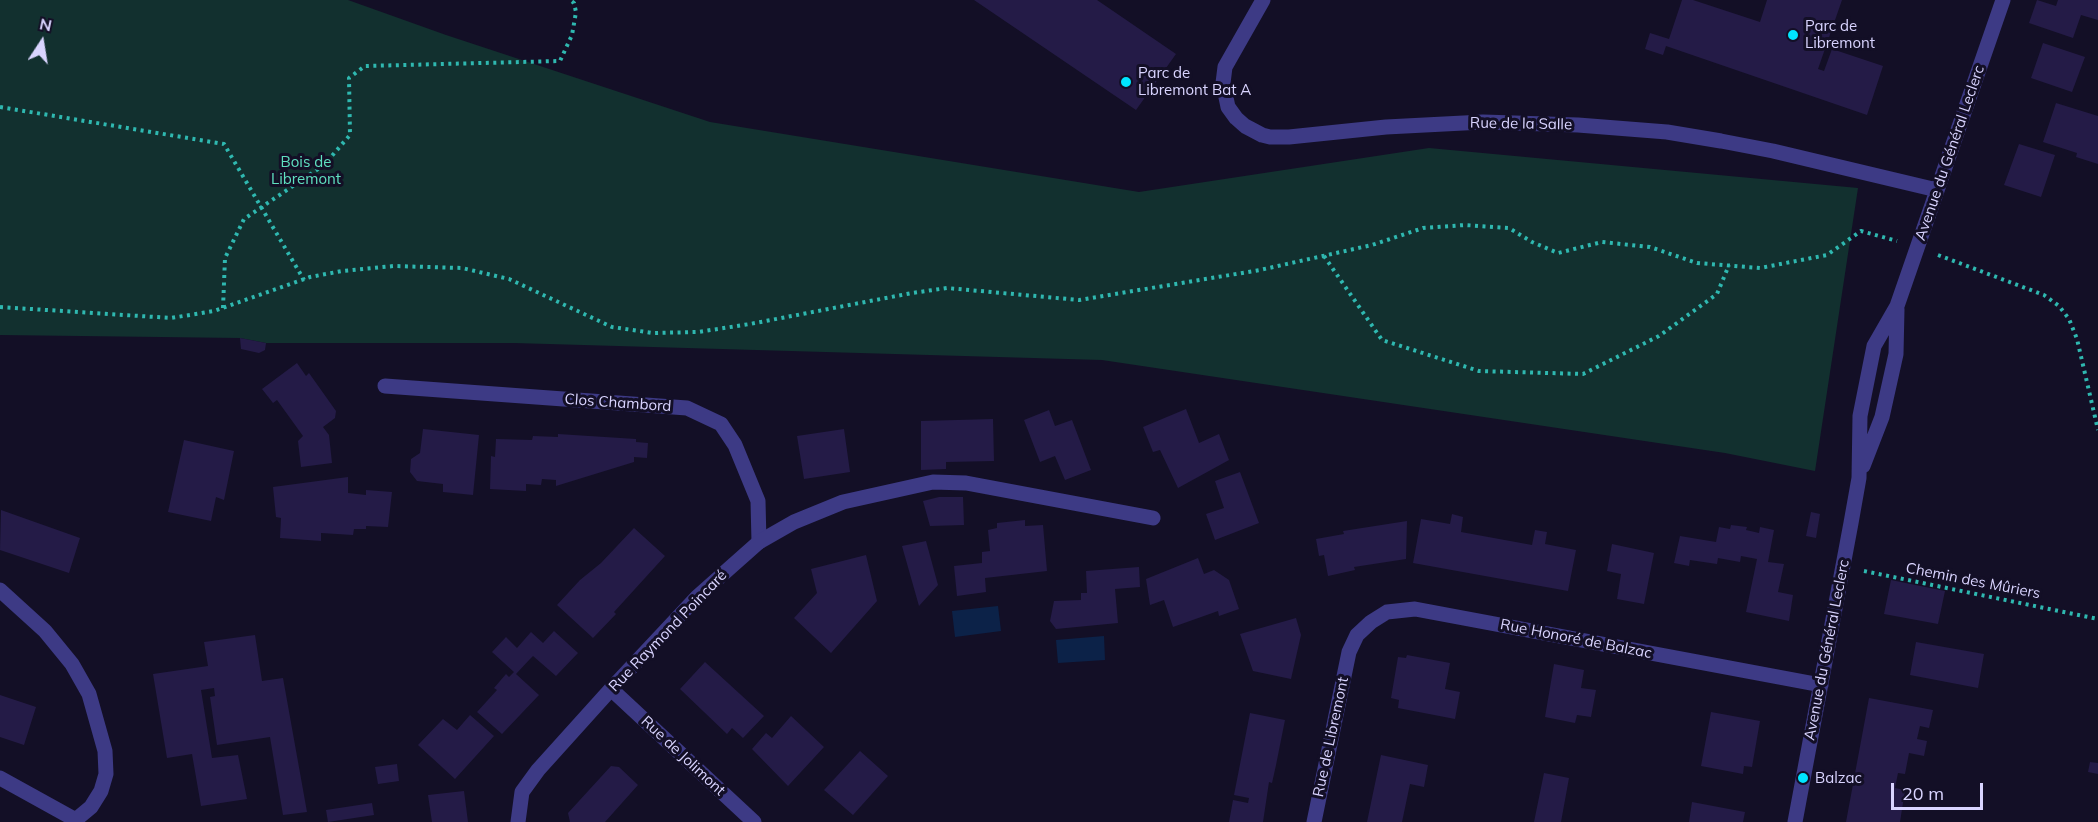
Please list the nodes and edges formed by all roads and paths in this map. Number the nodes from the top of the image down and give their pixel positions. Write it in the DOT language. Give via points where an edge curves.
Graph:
graph roads {
  1 [pos="570,0"];
  2 [pos="1263,0"];
  3 [pos="2003,0"];
  4 [pos="0,107"];
  5 [pos="1937,190"];
  6 [pos="261,207"];
  7 [pos="1917,248"];
  8 [pos="1324,255"];
  9 [pos="1729,265"];
  10 [pos="304,280"];
  11 [pos="1897,306"];
  12 [pos="0,307"];
  13 [pos="223,308"];
  14 [pos="385,386"];
  15 [pos="2098,430"];
  16 [pos="1858,478"];
  17 [pos="1153,518"];
  18 [pos="759,542"];
  19 [pos="1843,567"];
  20 [pos="0,590"];
  21 [pos="2098,619"];
  22 [pos="1349,652"];
  23 [pos="1821,685"];
  24 [pos="611,690"];
  25 [pos="0,778"];
  26 [pos="74,821"];
  27 [pos="518,822"];
  28 [pos="754,822"];
  29 [pos="1314,822"];
  30 [pos="1795,822"];
  1 -- 6 [label="path" via="576,12 572,35 560,61 365,66 350,78 350,135 324,165"];
  2 -- 5 [label="street, Rue de la Salle" via="1226,67 1223,83 1228,107 1236,118 1262,135 1289,137 1483,122 1656,131 1773,151"];
  3 -- 5 [label="street, Avenue du Général Leclerc"];
  4 -- 6 [label="path" via="224,144"];
  5 -- 7 [label="street, Avenue du Général Leclerc"];
  6 -- 10 [label="path"];
  6 -- 13 [label="path" via="244,219 225,258"];
  7 -- 9 [label="path" via="1861,231 1827,255 1760,268"];
  7 -- 11 [label="street, Avenue du Général Leclerc"];
  7 -- 15 [label="path" via="2044,295 2059,306 2077,339"];
  8 -- 9 [label="path" via="1423,228 1465,225 1509,228 1558,253 1602,243 1650,247 1697,263"];
  8 -- 9 [label="path" via="1382,340 1479,371 1583,374 1659,336 1717,294"];
  8 -- 10 [label="path" via="1260,270 1079,300 947,288 698,332 653,333 612,327 509,279 462,268 394,266 342,271"];
  10 -- 13 [label="path"];
  11 -- 16 [label="street, Avenue du Général Leclerc" via="1896,354 1882,417"];
  11 -- 16 [label="street, Avenue du Général Leclerc" via="1874,346 1860,417"];
  12 -- 13 [label="path" via="171,318"];
  14 -- 18 [label="street, Clos Chambord" via="687,408 721,424 735,445 758,501"];
  16 -- 19 [label="street, Avenue du Général Leclerc"];
  17 -- 18 [label="street, Rue Raymond Poincaré" via="966,483 933,482 843,502 794,522"];
  18 -- 24 [label="street, Rue Raymond Poincaré" via="697,597"];
  19 -- 21 [label="path, Chemin des Mûriers"];
  19 -- 23 [label="street, Avenue du Général Leclerc"];
  20 -- 26 [label="street" via="45,631 72,664 89,694 105,751 106,774 91,807"];
  22 -- 23 [label="street, Rue Honoré de Balzac" via="1357,635 1379,617 1387,612 1415,609"];
  22 -- 29 [label="street, Rue de Libremont"];
  23 -- 30 [label="street, Avenue du Général Leclerc"];
  24 -- 27 [label="street, Rue Raymond Poincaré" via="522,792"];
  24 -- 28 [label="street, Rue de Jolimont"];
  25 -- 26 [label="street"];
}
